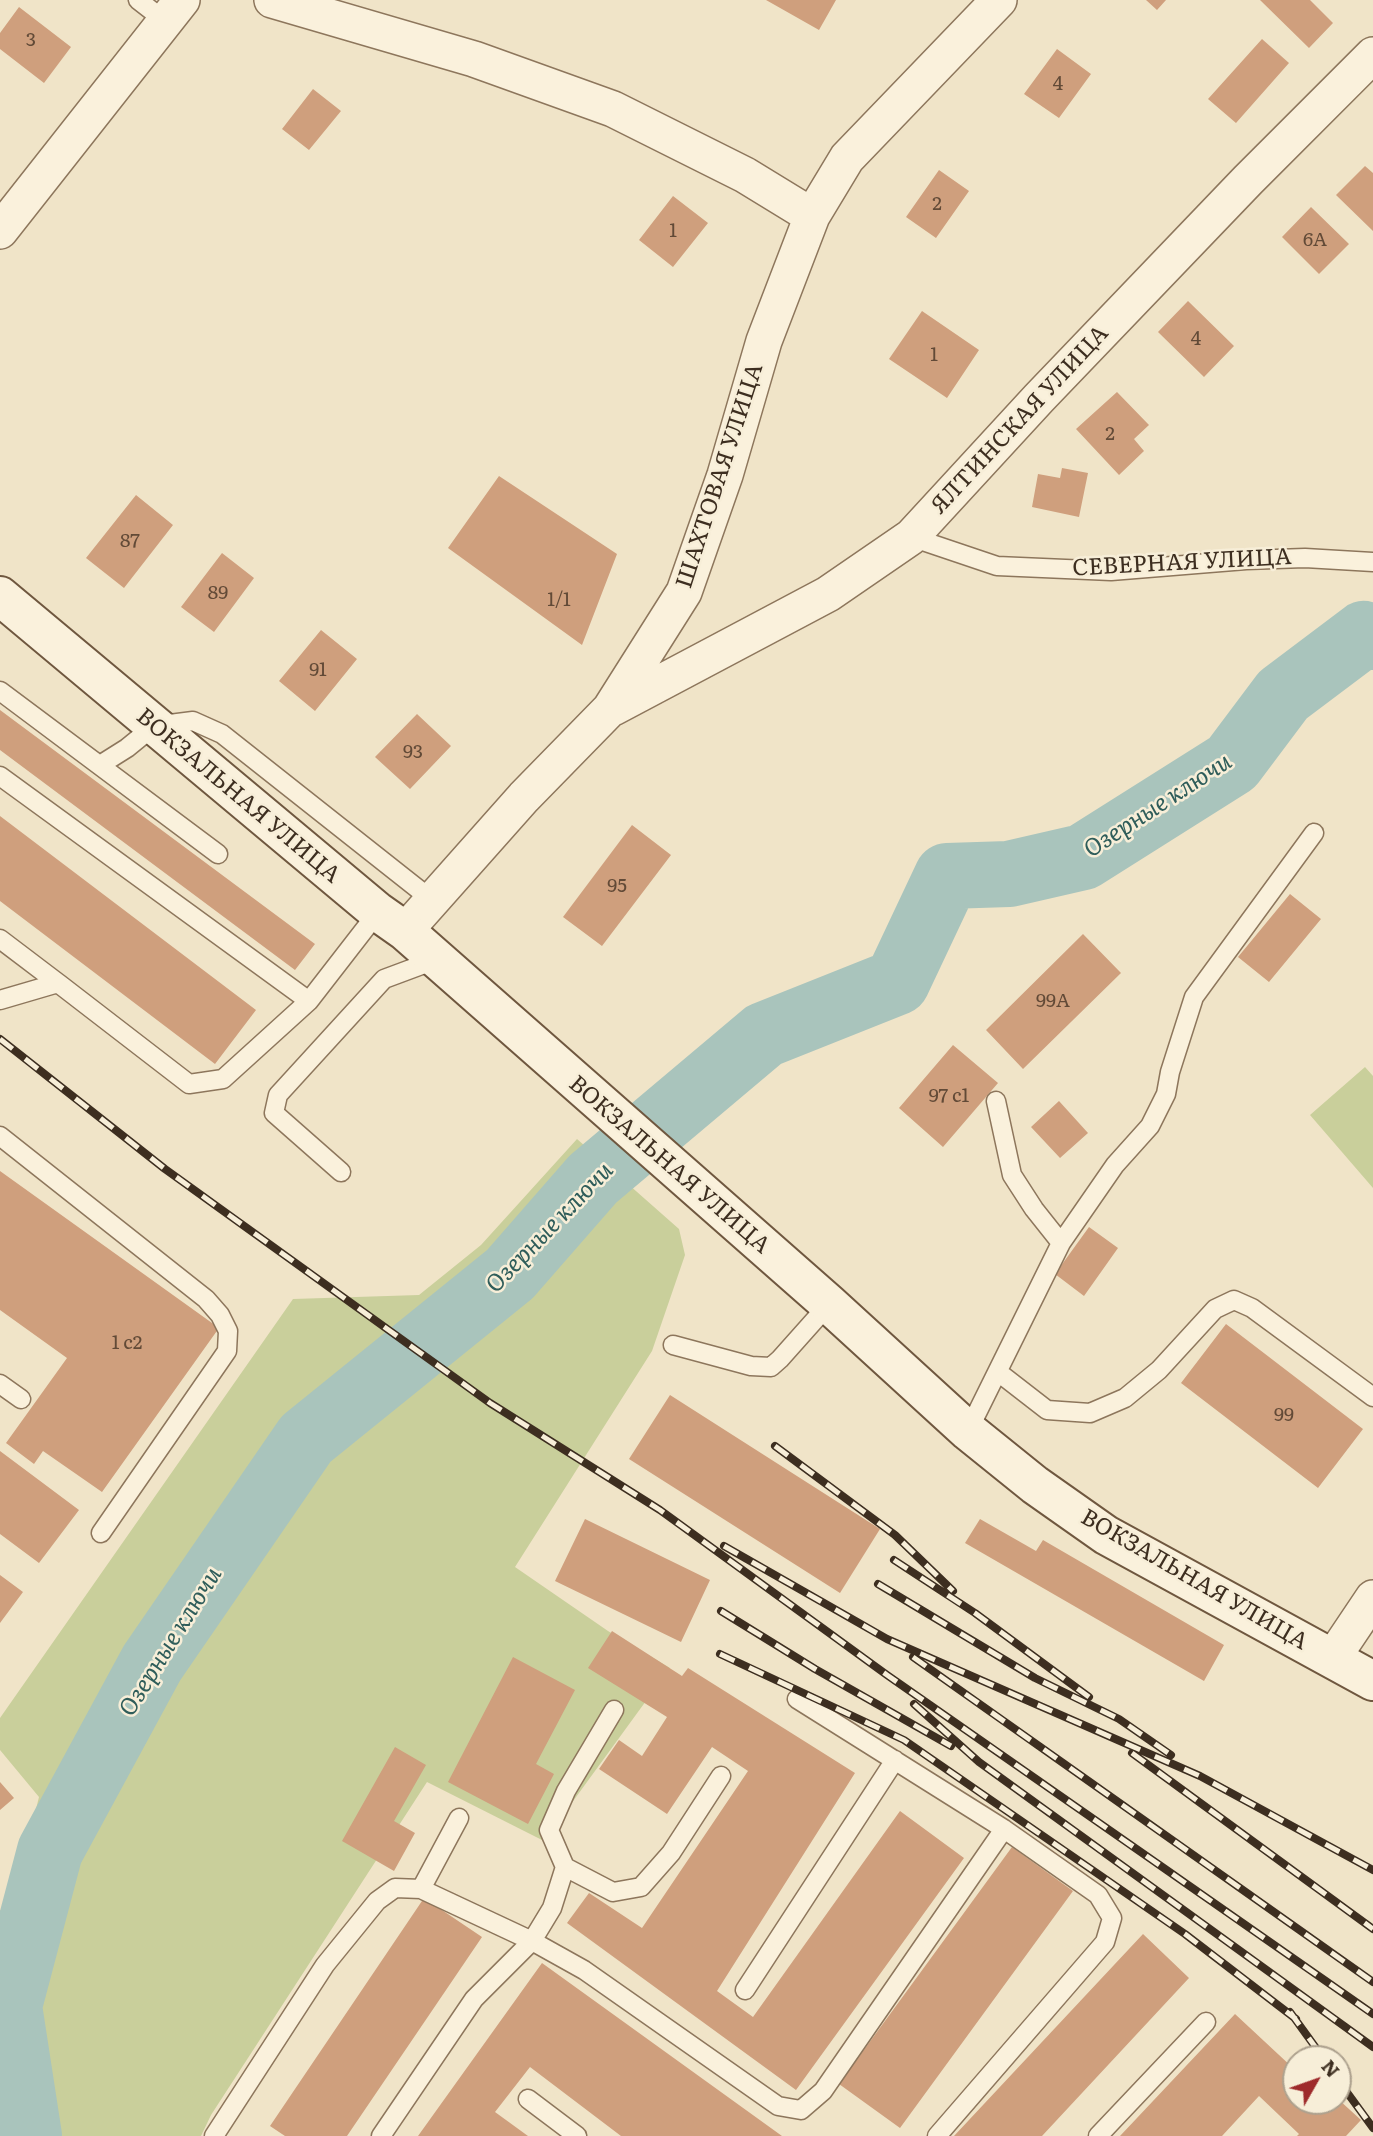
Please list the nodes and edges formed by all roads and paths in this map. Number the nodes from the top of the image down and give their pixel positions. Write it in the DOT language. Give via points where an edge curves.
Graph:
graph roads {
  1 [pos="272,0"];
  2 [pos="999,0"];
  3 [pos="162,7"];
  4 [pos="1373,55"];
  5 [pos="812,216"];
  6 [pos="0,231"];
  7 [pos="911,537"];
  8 [pos="1373,562"];
  9 [pos="0,596"];
  10 [pos="0,691"];
  11 [pos="610,709"];
  12 [pos="154,726"];
  13 [pos="100,765"];
  14 [pos="0,776"];
  15 [pos="1314,833"];
  16 [pos="218,854"];
  17 [pos="432,900"];
  18 [pos="392,922"];
  19 [pos="0,939"];
  20 [pos="435,960"];
  21 [pos="58,983"];
  22 [pos="0,1000"];
  23 [pos="309,1001"];
  24 [pos="996,1101"];
  25 [pos="0,1136"];
  26 [pos="341,1172"];
  27 [pos="1061,1243"];
  28 [pos="829,1304"];
  29 [pos="673,1345"];
  30 [pos="998,1371"];
  31 [pos="0,1384"];
  32 [pos="1373,1397"];
  33 [pos="21,1399"];
  34 [pos="968,1430"];
  35 [pos="101,1533"];
  36 [pos="1373,1598"];
  37 [pos="1332,1659"];
  38 [pos="1373,1681"];
  39 [pos="797,1699"];
  40 [pos="614,1710"];
  41 [pos="895,1760"];
  42 [pos="721,1776"];
  43 [pos="459,1818"];
  44 [pos="1004,1829"];
  45 [pos="565,1867"];
  46 [pos="421,1889"];
  47 [pos="532,1941"];
  48 [pos="745,1990"];
  49 [pos="1206,2022"];
  50 [pos="528,2099"];
  51 [pos="214,2136"];
  52 [pos="381,2136"];
  53 [pos="577,2136"];
  54 [pos="937,2136"];
  55 [pos="1098,2136"];
  1 -- 5 [label="street" via="474,59 613,109 745,175"];
  2 -- 5 [label="street, ШАХТОВАЯ УЛИЦА" via="847,158"];
  3 -- 6 [label="street"];
  4 -- 7 [label="street, ЯЛТИНСКАЯ УЛИЦА" via="1039,398"];
  5 -- 11 [label="street, ШАХТОВАЯ УЛИЦА" via="764,341 725,475 684,592"];
  7 -- 8 [label="lane, СЕВЕРНАЯ УЛИЦА" via="997,566 1111,571 1246,560"];
  7 -- 11 [label="street, ЯЛТИНСКАЯ УЛИЦА" via="828,594"];
  9 -- 12 [label="main road, ВОКЗАЛЬНАЯ УЛИЦА"];
  10 -- 13 [label="lane"];
  11 -- 17 [label="street, ШАХТОВАЯ УЛИЦА"];
  12 -- 13 [label="lane"];
  12 -- 17 [label="lane" via="193,721 222,734"];
  12 -- 18 [label="main road, ВОКЗАЛЬНАЯ УЛИЦА"];
  13 -- 16 [label="lane"];
  14 -- 23 [label="lane"];
  15 -- 27 [label="lane" via="1194,997 1166,1094 1150,1126 1115,1165"];
  17 -- 18 [label="street, ШАХТОВАЯ УЛИЦА"];
  18 -- 20 [label="main road, ВОКЗАЛЬНАЯ УЛИЦА"];
  18 -- 23 [label="lane"];
  19 -- 21 [label="lane"];
  20 -- 26 [label="lane" via="384,979 278,1095 274,1113"];
  20 -- 28 [label="main road, ВОКЗАЛЬНАЯ УЛИЦА"];
  21 -- 22 [label="lane"];
  21 -- 23 [label="lane" via="189,1084 223,1079"];
  24 -- 27 [label="lane" via="1012,1175"];
  25 -- 35 [label="lane" via="206,1299 228,1331 227,1351"];
  27 -- 30 [label="lane"];
  28 -- 29 [label="lane" via="771,1367"];
  28 -- 34 [label="main road, ВОКЗАЛЬНАЯ УЛИЦА"];
  30 -- 32 [label="lane" via="1047,1410 1090,1413 1125,1398 1159,1370 1214,1309 1234,1300 1252,1308"];
  30 -- 34 [label="lane"];
  31 -- 33 [label="lane"];
  34 -- 37 [label="main road, ВОКЗАЛЬНАЯ УЛИЦА" via="1106,1535"];
  36 -- 37 [label="street"];
  37 -- 38 [label="main road, ВОКЗАЛЬНАЯ УЛИЦА"];
  39 -- 41 [label="lane"];
  40 -- 45 [label="lane" via="566,1791 549,1830"];
  41 -- 44 [label="lane"];
  41 -- 48 [label="lane"];
  42 -- 45 [label="lane" via="671,1853 641,1887 614,1892"];
  43 -- 46 [label="lane"];
  44 -- 47 [label="lane" via="823,2091 801,2110 778,2106 584,1970"];
  44 -- 54 [label="lane" via="1098,1895 1112,1918 1105,1942"];
  45 -- 47 [label="lane" via="552,1909"];
  46 -- 47 [label="lane"];
  46 -- 51 [label="lane" via="395,1888 377,1901 326,1965"];
  47 -- 52 [label="lane" via="474,1998"];
  49 -- 55 [label="lane"];
  50 -- 53 [label="lane"];
}
